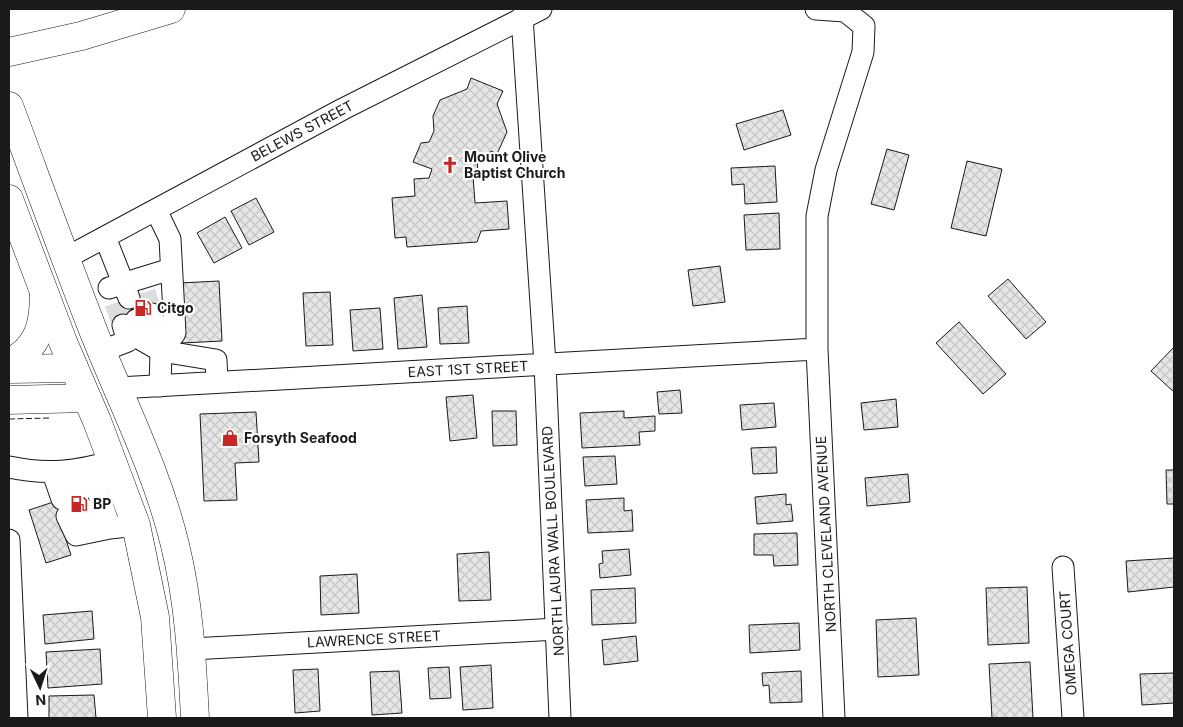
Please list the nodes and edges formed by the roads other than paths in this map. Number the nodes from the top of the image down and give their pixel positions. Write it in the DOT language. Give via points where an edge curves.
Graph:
graph roads {
  1 [pos="171,9"];
  2 [pos="816,9"];
  3 [pos="531,13"];
  4 [pos="9,52"];
  5 [pos="10,111"];
  6 [pos="9,199"];
  7 [pos="156,210"];
  8 [pos="104,237"];
  9 [pos="66,258"];
  10 [pos="171,269"];
  11 [pos="127,290"];
  12 [pos="44,293"];
  13 [pos="81,299"];
  14 [pos="136,328"];
  15 [pos="817,349"];
  16 [pos="102,351"];
  17 [pos="162,351"];
  18 [pos="9,363"];
  19 [pos="544,364"];
  20 [pos="74,368"];
  21 [pos="9,369"];
  22 [pos="217,382"];
  23 [pos="160,386"];
  24 [pos="118,388"];
  25 [pos="87,398"];
  26 [pos="9,400"];
  27 [pos="9,467"];
  28 [pos="82,468"];
  29 [pos="113,528"];
  30 [pos="9,540"];
  31 [pos="1063,567"];
  32 [pos="557,629"];
  33 [pos="191,649"];
  34 [pos="17,718"];
  35 [pos="162,718"];
  36 [pos="195,718"];
  37 [pos="560,718"];
  38 [pos="834,718"];
  39 [pos="1073,718"];
  1 -- 4 [label="main road" via="81,36"];
  2 -- 15 [label="street, NORTH CLEVELAND AVENUE" via="845,11 864,26 863,52 826,170 817,216"];
  3 -- 7 [label="street, BELEWS STREET"];
  3 -- 19 [label="street, NORTH LAURA WALL BOULEVARD"];
  5 -- 9 [label="main road"];
  6 -- 12 [label="main road"];
  7 -- 8 [label="street, BELEWS STREET"];
  7 -- 10 [label="street" via="170,239"];
  8 -- 9 [label="street, BELEWS STREET"];
  8 -- 11 [label="street"];
  9 -- 13 [label="main road"];
  10 -- 11 [label="street"];
  10 -- 17 [label="street" via="174,333"];
  11 -- 13 [label="street"];
  12 -- 18 [label="main road" via="44,315 39,334 29,349"];
  12 -- 20 [label="main road"];
  13 -- 16 [label="main road"];
  14 -- 16 [label="street"];
  14 -- 17 [label="street"];
  14 -- 17 [label="street"];
  15 -- 19 [label="street, EAST 1ST STREET"];
  15 -- 38 [label="street, NORTH CLEVELAND AVENUE"];
  16 -- 24 [label="main road"];
  17 -- 22 [label="street" via="216,360"];
  17 -- 23 [label="street"];
  19 -- 22 [label="street, EAST 1ST STREET"];
  19 -- 32 [label="street, NORTH LAURA WALL BOULEVARD"];
  20 -- 21 [label="main road"];
  20 -- 24 [label="main road, EAST 1ST STREET"];
  20 -- 25 [label="main road"];
  22 -- 23 [label="street, EAST 1ST STREET"];
  23 -- 24 [label="street, EAST 1ST STREET"];
  24 -- 25 [label="main road, EAST 1ST STREET"];
  24 -- 33 [label="main road" via="154,476 175,544"];
  25 -- 26 [label="main road, EAST 1ST STREET"];
  25 -- 28 [label="main road"];
  27 -- 28 [label="street" via="31,472"];
  28 -- 29 [label="main road"];
  28 -- 29 [label="street" via="73,505 76,535"];
  29 -- 35 [label="main road" via="155,617"];
  30 -- 34 [label="street"];
  31 -- 39 [label="street, OMEGA COURT"];
  32 -- 33 [label="street, LAWRENCE STREET"];
  32 -- 37 [label="street, NORTH LAURA WALL BOULEVARD"];
  33 -- 36 [label="main road"];
}
